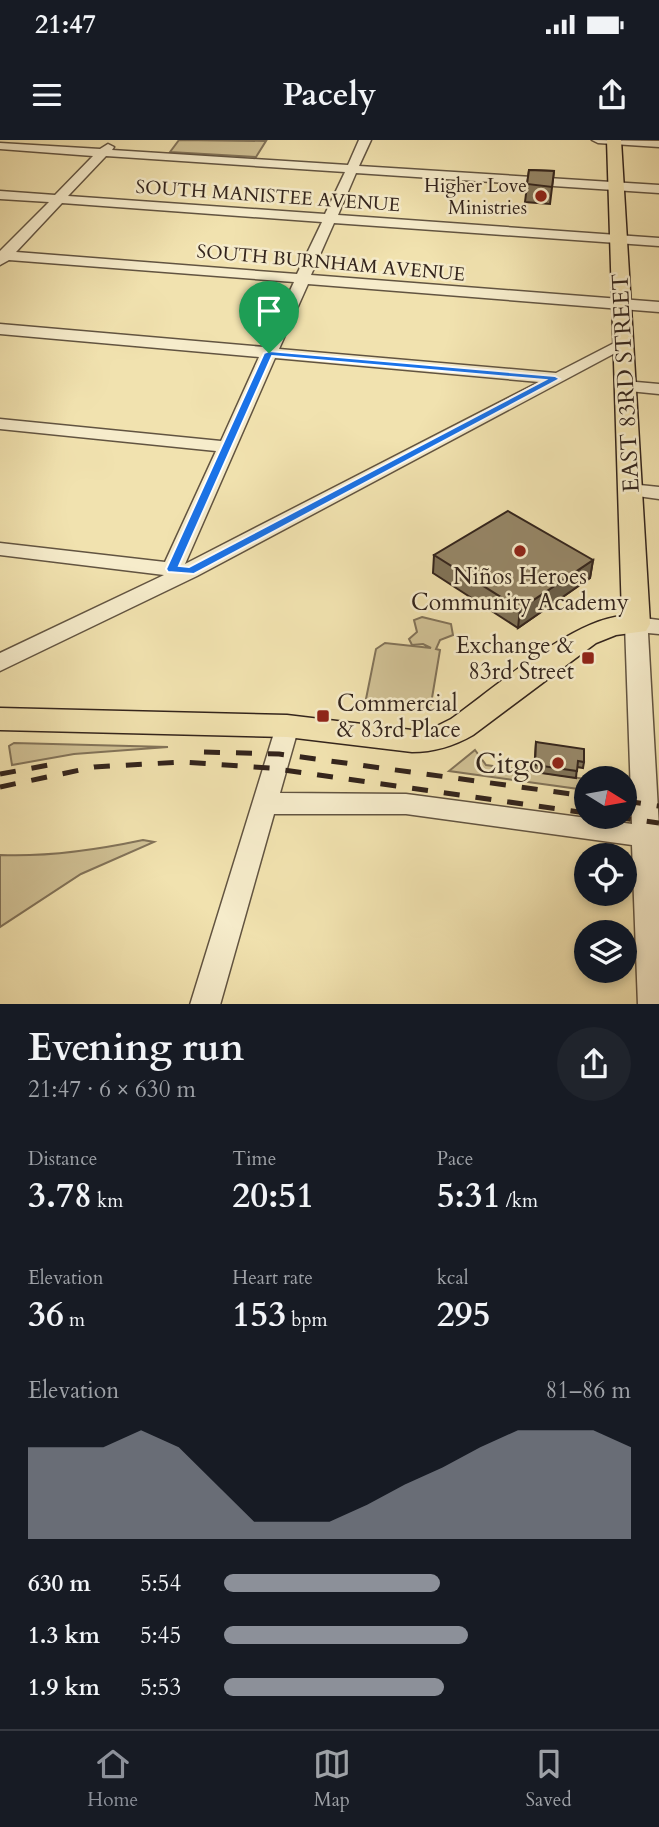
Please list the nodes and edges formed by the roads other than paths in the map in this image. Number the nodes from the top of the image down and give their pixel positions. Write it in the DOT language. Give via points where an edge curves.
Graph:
graph roads {
  1 [pos="114,140"];
  2 [pos="365,140"];
  3 [pos="609,140"];
  4 [pos="659,144"];
  5 [pos="0,146"];
  6 [pos="102,153"];
  7 [pos="352,169"];
  8 [pos="617,186"];
  9 [pos="659,189"];
  10 [pos="0,195"];
  11 [pos="58,199"];
  12 [pos="329,219"];
  13 [pos="619,239"];
  14 [pos="659,242"];
  15 [pos="2,257"];
  16 [pos="302,279"];
  17 [pos="622,304"];
  18 [pos="659,307"];
  19 [pos="0,330"];
  20 [pos="624,344"];
  21 [pos="269,353"];
  22 [pos="555,379"];
  23 [pos="625,386"];
  24 [pos="659,389"];
  25 [pos="0,424"];
  26 [pos="227,447"];
  27 [pos="630,490"];
  28 [pos="659,492"];
  29 [pos="0,549"];
  30 [pos="181,570"];
  31 [pos="648,626"];
  32 [pos="0,663"];
  33 [pos="0,719"];
  34 [pos="287,726"];
  35 [pos="427,741"];
  36 [pos="264,804"];
  37 [pos="652,837"];
  38 [pos="205,1004"];
  39 [pos="653,1004"];
  1 -- 6 [label="street"];
  2 -- 7 [label="street"];
  3 -- 4 [label="street"];
  3 -- 8 [label="main road, EAST 83RD STREET"];
  5 -- 6 [label="street"];
  6 -- 7 [label="street"];
  6 -- 11 [label="street"];
  7 -- 8 [label="street"];
  7 -- 12 [label="street"];
  8 -- 9 [label="street"];
  8 -- 13 [label="main road, EAST 83RD STREET"];
  10 -- 11 [label="street, SOUTH MANISTEE AVENUE"];
  11 -- 12 [label="street, SOUTH MANISTEE AVENUE"];
  11 -- 15 [label="street"];
  12 -- 13 [label="street, SOUTH MANISTEE AVENUE"];
  12 -- 16 [label="street"];
  13 -- 14 [label="street, SOUTH MANISTEE AVENUE"];
  13 -- 17 [label="main road, EAST 83RD STREET"];
  15 -- 16 [label="street, SOUTH BURNHAM AVENUE"];
  16 -- 17 [label="street, SOUTH BURNHAM AVENUE"];
  16 -- 21 [label="street"];
  17 -- 18 [label="street, SOUTH BURNHAM AVENUE"];
  17 -- 20 [label="main road, EAST 83RD STREET"];
  19 -- 21 [label="street"];
  20 -- 22 [label="street"];
  20 -- 23 [label="main road, EAST 83RD STREET"];
  21 -- 22 [label="street"];
  21 -- 26 [label="street"];
  22 -- 30 [label="street"];
  23 -- 24 [label="street"];
  23 -- 27 [label="main road, EAST 83RD STREET"];
  25 -- 26 [label="street"];
  26 -- 30 [label="street"];
  27 -- 28 [label="street"];
  27 -- 31 [label="main road, EAST 83RD STREET"];
  29 -- 30 [label="street"];
  30 -- 32 [label="street"];
  31 -- 35 [label="main road" via="612,626 586,636 450,735"];
  31 -- 37 [label="street, EAST 83RD STREET"];
  33 -- 34 [label="main road"];
  34 -- 35 [label="main road"];
  34 -- 36 [label="street"];
  36 -- 37 [label="street" via="407,804"];
  36 -- 38 [label="street"];
  37 -- 39 [label="street, EAST 83RD STREET"];
}
